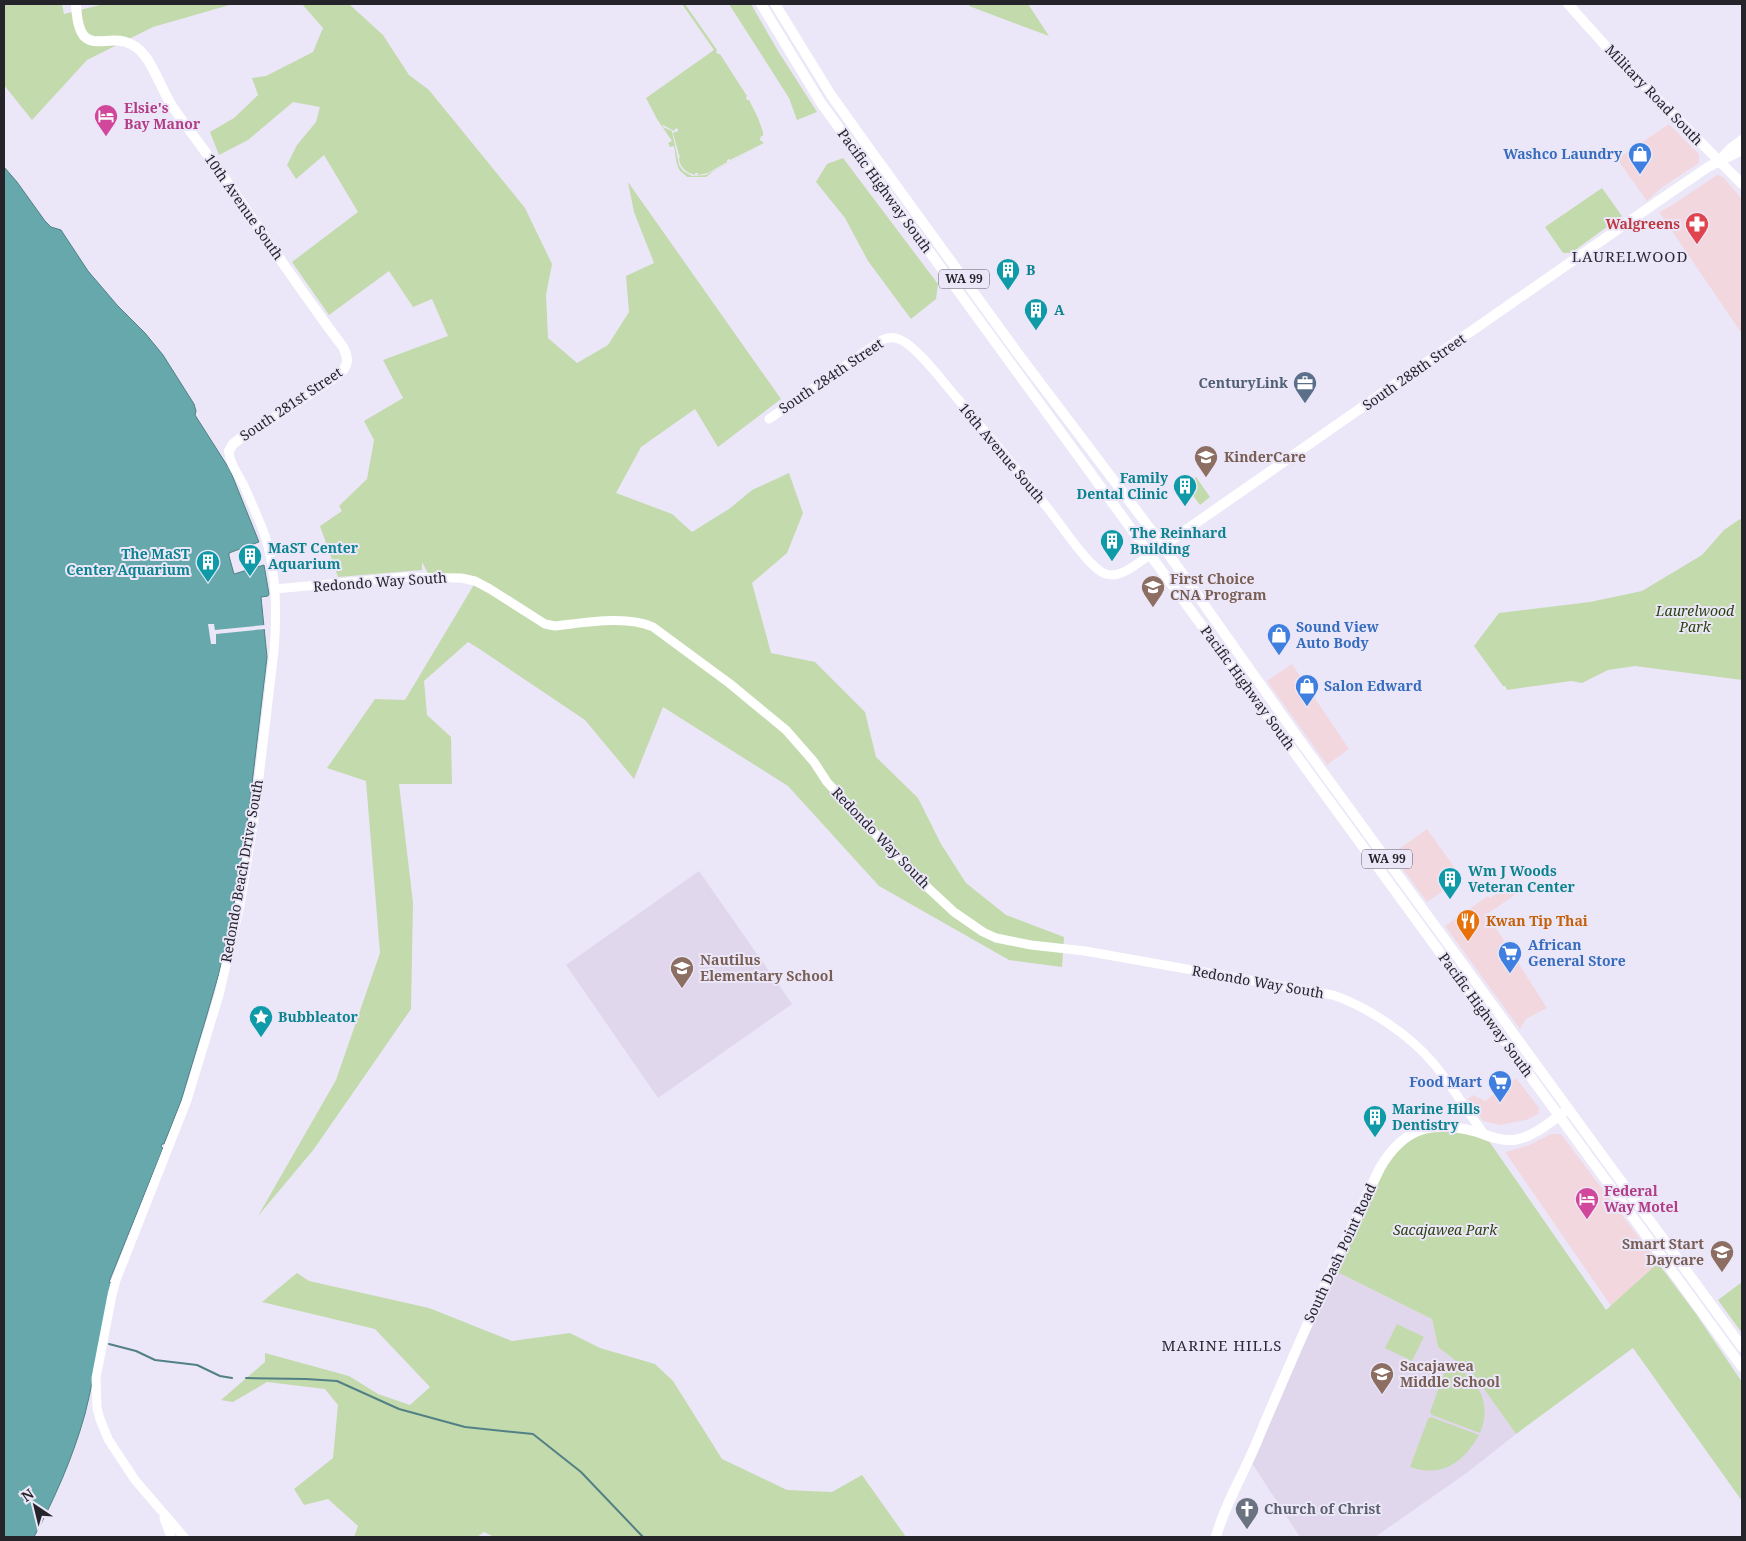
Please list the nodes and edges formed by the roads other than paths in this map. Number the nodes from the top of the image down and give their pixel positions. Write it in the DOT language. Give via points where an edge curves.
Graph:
graph roads {
  1 [pos="76,4"];
  2 [pos="761,4"];
  3 [pos="775,4"];
  4 [pos="1568,4"];
  5 [pos="784,43"];
  6 [pos="831,95"];
  7 [pos="1742,140"];
  8 [pos="1742,150"];
  9 [pos="1720,161"];
  10 [pos="1742,184"];
  11 [pos="902,214"];
  12 [pos="937,242"];
  13 [pos="894,338"];
  14 [pos="346,354"];
  15 [pos="769,419"];
  16 [pos="229,451"];
  17 [pos="1163,546"];
  18 [pos="1150,555"];
  19 [pos="1105,574"];
  20 [pos="275,590"];
  21 [pos="1313,777"];
  22 [pos="1365,830"];
  23 [pos="1364,847"];
  24 [pos="1420,904"];
  25 [pos="1569,1109"];
  26 [pos="1559,1116"];
  27 [pos="1484,1134"];
  28 [pos="1636,1222"];
  29 [pos="1675,1254"];
  30 [pos="1742,1347"];
  31 [pos="1742,1367"];
  32 [pos="162,1513"];
  33 [pos="171,1537"];
  34 [pos="184,1537"];
  35 [pos="1216,1537"];
  1 -- 14 [label="main road, 10th Avenue South" via="77,24 84,37 94,41 120,40 145,56 172,105"];
  2 -- 5 [label="main road, Pacific Highway South / WA 99"];
  3 -- 6 [label="main road, Pacific Highway South / WA 99"];
  4 -- 9 [label="main road, Military Road South"];
  5 -- 6 [label="main road" via="820,93"];
  5 -- 11 [label="main road, Pacific Highway South / WA 99" via="821,103"];
  6 -- 12 [label="main road, Pacific Highway South / WA 99"];
  7 -- 9 [label="main road, South 288th Street"];
  8 -- 9 [label="main road, South 288th Street"];
  9 -- 10 [label="main road, Military Road South"];
  9 -- 17 [label="main road, South 288th Street"];
  11 -- 12 [label="main road" via="930,244"];
  11 -- 18 [label="main road, Pacific Highway South / WA 99"];
  12 -- 17 [label="main road, Pacific Highway South / WA 99"];
  13 -- 15 [label="street, South 284th Street" via="882,340"];
  13 -- 19 [label="street, 16th Avenue South" via="904,342 932,369 1016,466 1090,561"];
  14 -- 16 [label="main road, South 281st Street" via="347,364 338,374 232,444"];
  16 -- 20 [label="street, Redondo Beach Drive South" via="265,536"];
  17 -- 18 [label="main road, South 288th Street"];
  17 -- 22 [label="main road, Pacific Highway South / WA 99"];
  18 -- 19 [label="street, South 288th Street" via="1124,572"];
  18 -- 21 [label="main road, Pacific Highway South / WA 99"];
  20 -- 27 [label="street, Redondo Way South" via="404,577 461,578 490,589 545,624 621,621 641,622 653,627 786,730 827,782 893,853 941,901 972,926 996,938 1014,942 1085,951 1345,999 1360,1006 1421,1050"];
  20 -- 32 [label="street, Redondo Beach Drive South" via="274,651 254,819 233,939 187,1100 119,1272 96,1378 97,1408 103,1428 122,1461"];
  21 -- 22 [label="main road" via="1336,799 1358,829"];
  21 -- 23 [label="main road, Pacific Highway South / WA 99"];
  22 -- 24 [label="main road, Pacific Highway South / WA 99"];
  23 -- 24 [label="main road" via="1371,847 1394,878"];
  23 -- 26 [label="main road, Pacific Highway South / WA 99"];
  24 -- 25 [label="main road, Pacific Highway South / WA 99"];
  25 -- 26 [label="main road, South Dash Point Road"];
  25 -- 29 [label="main road, Pacific Highway South / WA 99"];
  26 -- 27 [label="main road, South Dash Point Road" via="1537,1132 1514,1140"];
  26 -- 28 [label="main road, Pacific Highway South / WA 99"];
  27 -- 35 [label="main road, South Dash Point Road" via="1447,1126 1424,1128 1402,1140 1385,1159 1295,1351"];
  28 -- 29 [label="main road" via="1643,1224 1667,1253"];
  28 -- 31 [label="main road, Pacific Highway South / WA 99"];
  29 -- 30 [label="main road, Pacific Highway South / WA 99"];
  32 -- 33 [label="street"];
  32 -- 34 [label="street"];
}
